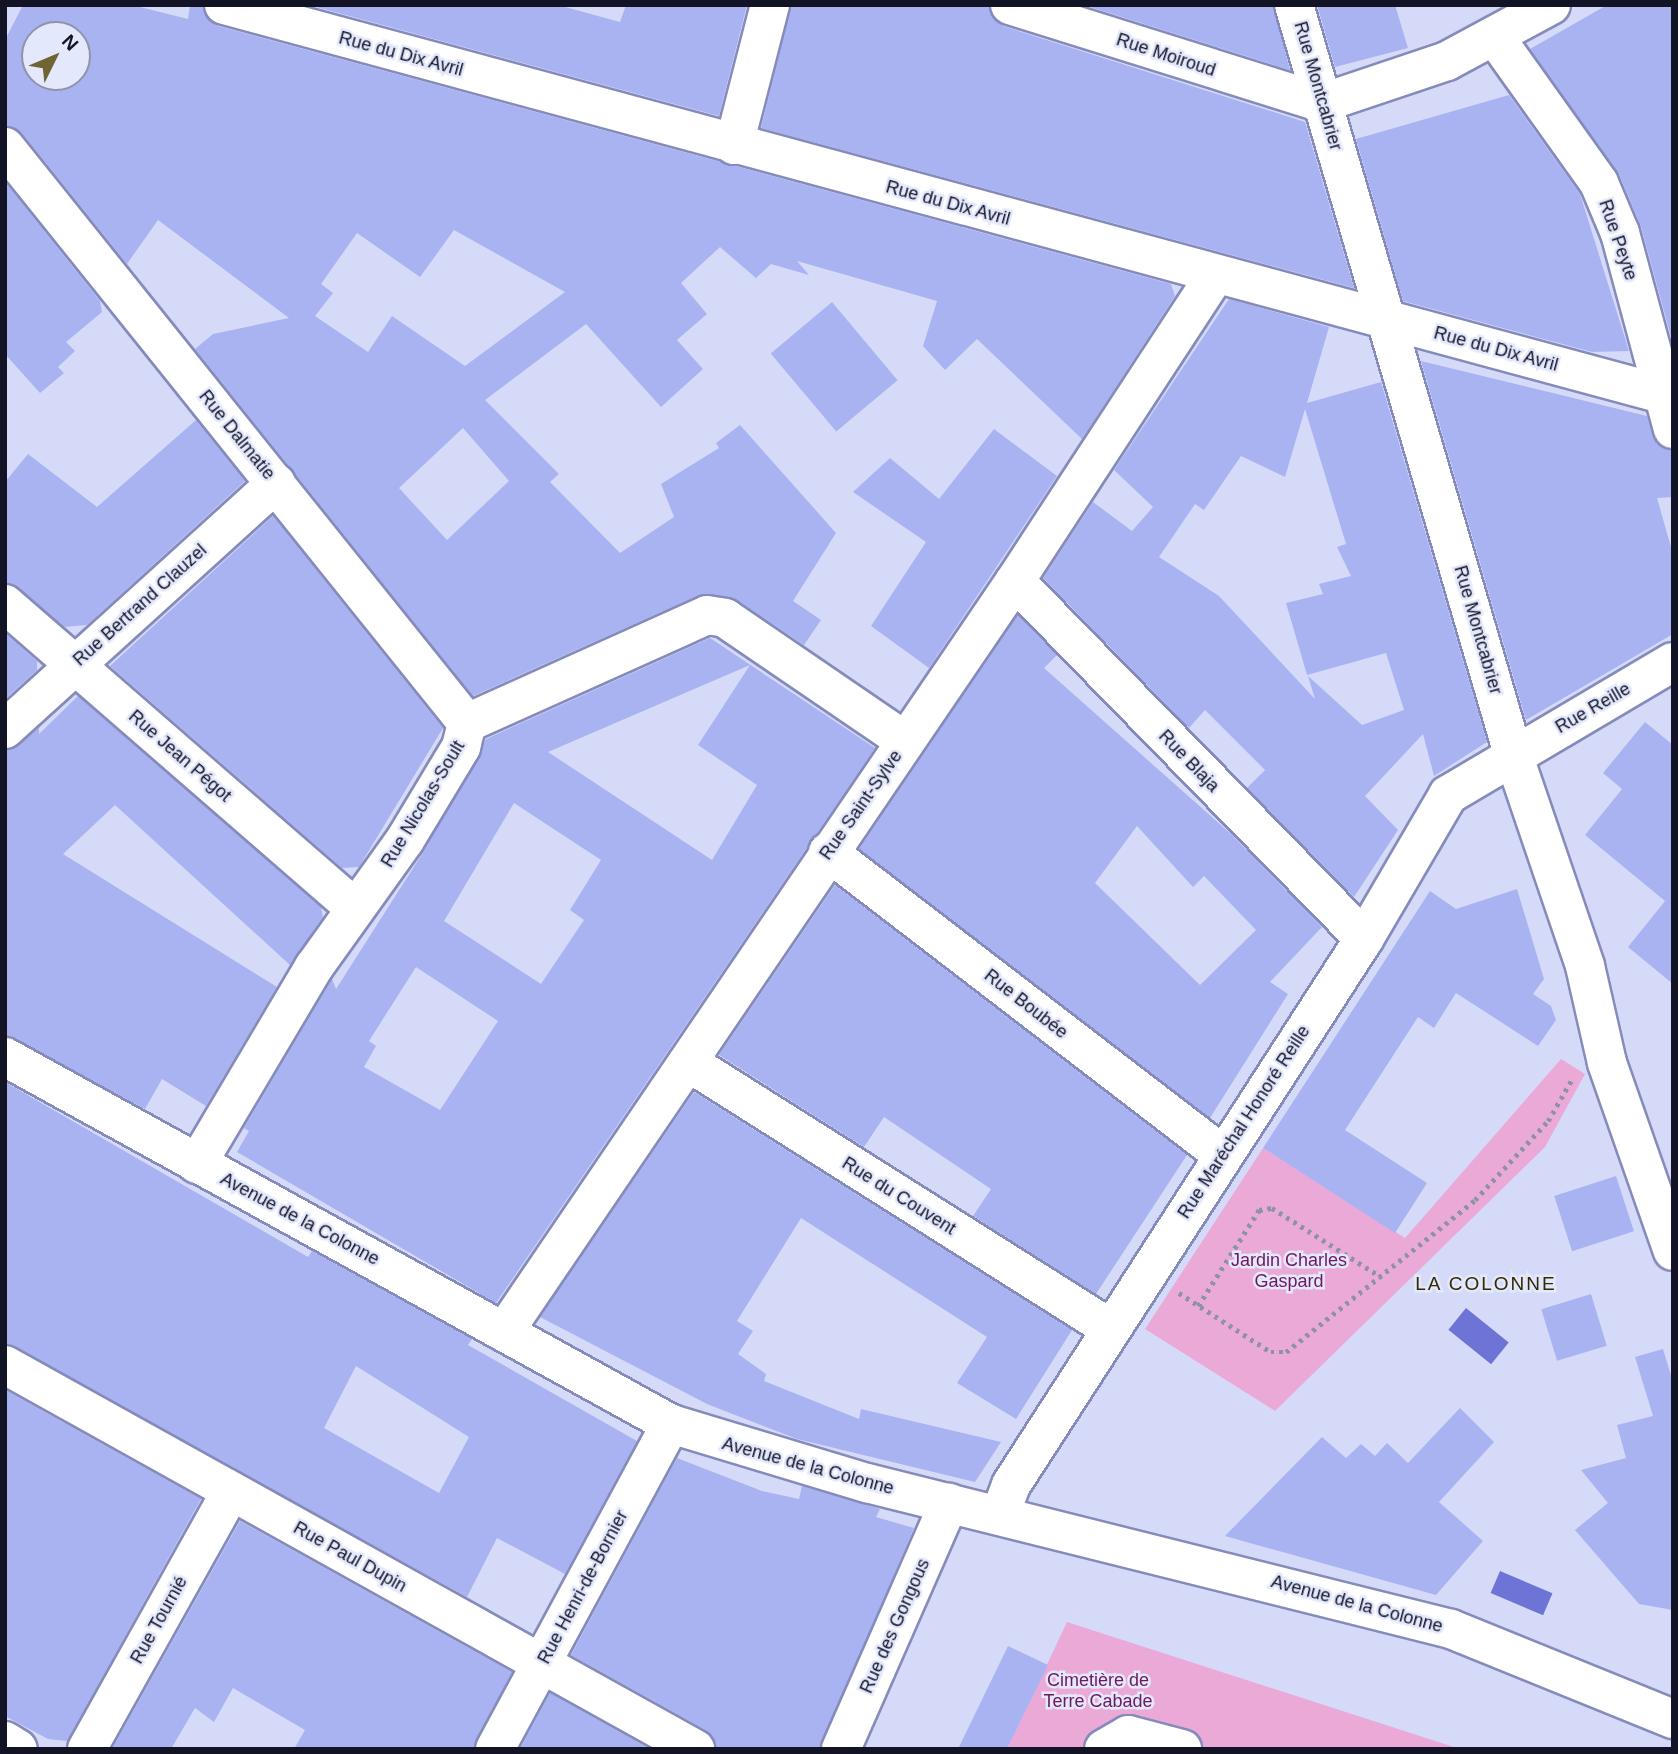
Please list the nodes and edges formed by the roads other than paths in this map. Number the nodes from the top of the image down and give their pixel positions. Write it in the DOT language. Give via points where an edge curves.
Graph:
graph roads {
  1 [pos="224,5"];
  2 [pos="770,5"];
  3 [pos="1010,5"];
  4 [pos="1294,5"];
  5 [pos="1551,5"];
  6 [pos="1495,37"];
  7 [pos="1322,103"];
  8 [pos="734,145"];
  9 [pos="5,147"];
  10 [pos="1215,275"];
  11 [pos="1387,319"];
  12 [pos="1670,407"];
  13 [pos="276,484"];
  14 [pos="1015,581"];
  15 [pos="5,604"];
  16 [pos="1673,662"];
  17 [pos="74,664"];
  18 [pos="467,723"];
  19 [pos="5,729"];
  20 [pos="905,741"];
  21 [pos="1513,754"];
  22 [pos="828,852"];
  23 [pos="355,908"];
  24 [pos="1364,939"];
  25 [pos="5,1057"];
  26 [pos="688,1062"];
  27 [pos="1223,1155"];
  28 [pos="197,1164"];
  29 [pos="1673,1251"];
  30 [pos="1111,1329"];
  31 [pos="504,1332"];
  32 [pos="5,1366"];
  33 [pos="671,1424"];
  34 [pos="231,1491"];
  35 [pos="949,1503"];
  36 [pos="1000,1514"];
  37 [pos="542,1664"];
  38 [pos="1673,1719"];
  39 [pos="5,1741"];
  40 [pos="18,1749"];
  41 [pos="87,1749"];
  42 [pos="495,1749"];
  43 [pos="695,1749"];
  44 [pos="841,1749"];
  45 [pos="1104,1749"];
  46 [pos="1182,1749"];
  1 -- 8 [label="street, Rue du Dix Avril"];
  2 -- 8 [label="street"];
  3 -- 7 [label="street, Rue Moiroud"];
  4 -- 7 [label="street, Rue Montcabrier"];
  5 -- 6 [label="street"];
  6 -- 7 [label="street" via="1447,61"];
  6 -- 12 [label="street, Rue Peyte" via="1599,183 1620,233"];
  7 -- 11 [label="street, Rue Montcabrier"];
  8 -- 10 [label="street, Rue du Dix Avril"];
  9 -- 13 [label="street, Rue Dalmatie"];
  10 -- 11 [label="street, Rue du Dix Avril"];
  10 -- 14 [label="street, Rue Saint-Sylve"];
  11 -- 12 [label="street, Rue du Dix Avril"];
  11 -- 21 [label="street, Rue Montcabrier"];
  13 -- 17 [label="street, Rue Bertrand Clauzel"];
  13 -- 18 [label="street, Rue Dalmatie"];
  14 -- 20 [label="street, Rue Saint-Sylve"];
  14 -- 24 [label="street, Rue Blaja"];
  15 -- 17 [label="street, Rue Jean Pégot"];
  16 -- 21 [label="street, Rue Reille"];
  17 -- 19 [label="street, Rue Bertrand Clauzel"];
  17 -- 23 [label="street, Rue Jean Pégot"];
  18 -- 20 [label="street, Rue Nicolas-Soult" via="708,615 725,618"];
  18 -- 23 [label="street, Rue Nicolas-Soult" via="461,747 405,840"];
  20 -- 22 [label="street, Rue Saint-Sylve"];
  21 -- 24 [label="street, Rue Maréchal Honoré Reille" via="1448,795"];
  21 -- 29 [label="street, Rue Montcabrier" via="1585,966 1607,1063"];
  22 -- 26 [label="street, Rue Saint-Sylve"];
  22 -- 27 [label="street, Rue Boubée"];
  23 -- 28 [label="street, Rue Nicolas-Soult"];
  24 -- 27 [label="street, Rue Maréchal Honoré Reille"];
  25 -- 28 [label="street, Avenue de la Colonne"];
  26 -- 30 [label="street, Rue du Couvent"];
  26 -- 31 [label="street, Rue Saint-Sylve"];
  27 -- 30 [label="street, Rue Maréchal Honoré Reille"];
  28 -- 31 [label="street, Avenue de la Colonne"];
  30 -- 36 [label="street, Rue Maréchal Honoré Reille" via="1011,1485"];
  31 -- 33 [label="street, Avenue de la Colonne"];
  32 -- 34 [label="street, Rue Paul Dupin"];
  33 -- 35 [label="street, Avenue de la Colonne" via="727,1445"];
  33 -- 37 [label="street, Rue Henri-de-Bornier"];
  34 -- 37 [label="street, Rue Paul Dupin"];
  34 -- 41 [label="street, Rue Tournié"];
  35 -- 36 [label="street, Avenue de la Colonne"];
  35 -- 44 [label="street, Rue des Gongous"];
  36 -- 38 [label="street, Avenue de la Colonne" via="1451,1629"];
  37 -- 42 [label="street, Rue Henri-de-Bornier"];
  37 -- 43 [label="street, Rue Paul Dupin"];
  39 -- 40 [label="street"];
  45 -- 46 [label="street" via="1128,1735"];
}
